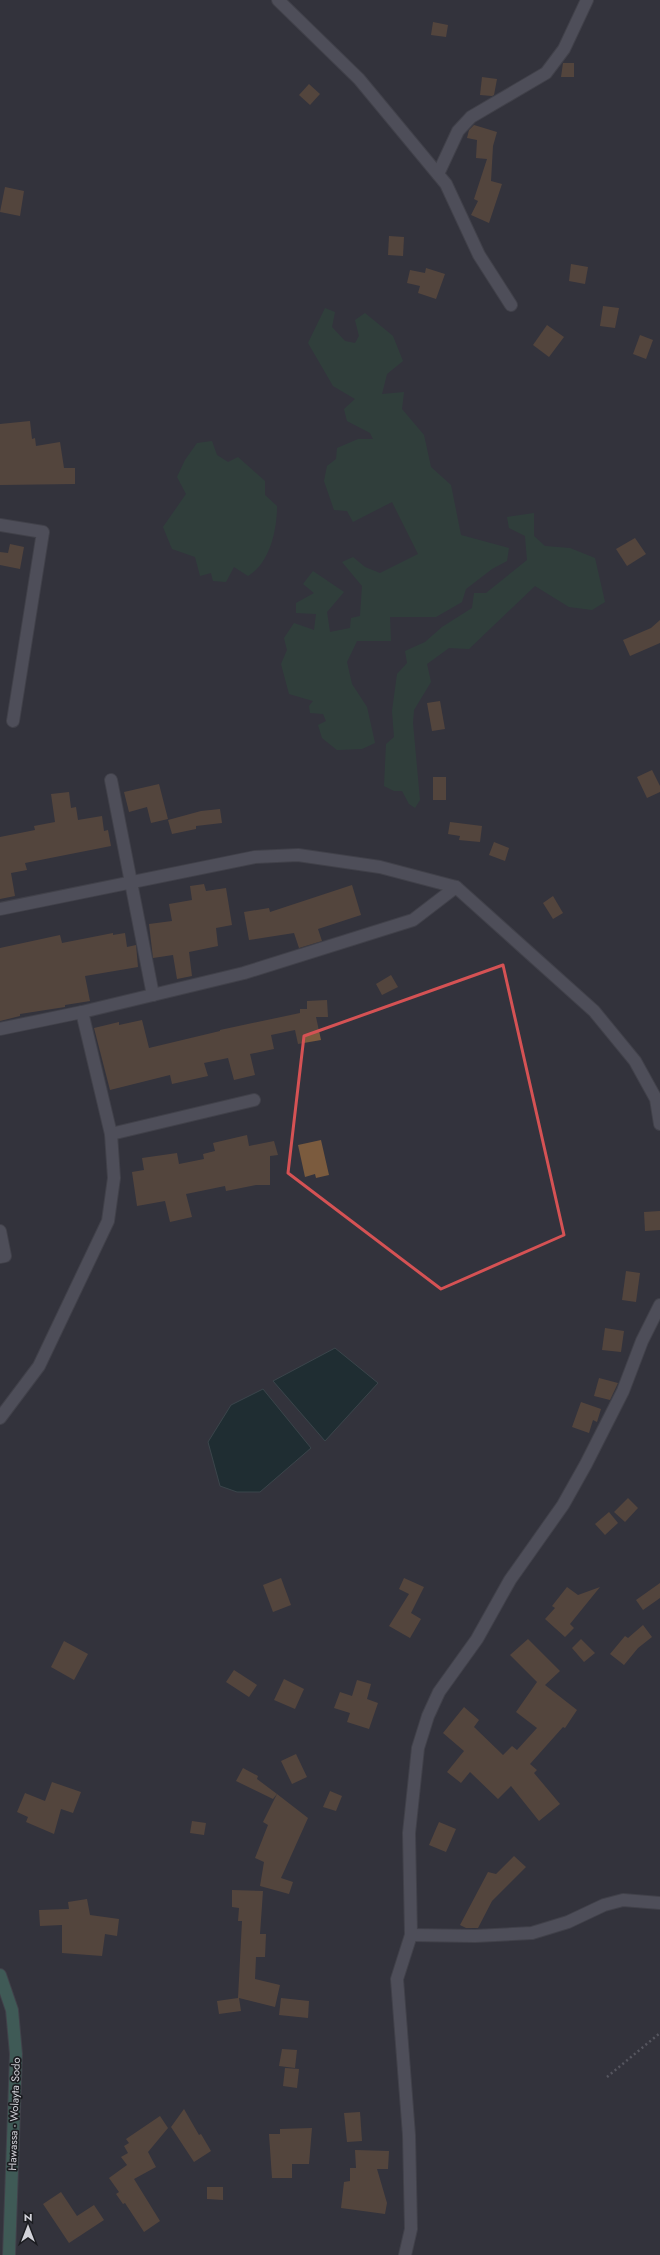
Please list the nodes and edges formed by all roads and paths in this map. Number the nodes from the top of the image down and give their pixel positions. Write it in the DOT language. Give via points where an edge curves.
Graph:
graph roads {
  1 [pos="278,0"];
  2 [pos="587,0"];
  3 [pos="438,174"];
  4 [pos="511,305"];
  5 [pos="0,525"];
  6 [pos="13,721"];
  7 [pos="111,780"];
  8 [pos="130,882"];
  9 [pos="456,887"];
  10 [pos="0,909"];
  11 [pos="153,995"];
  12 [pos="82,1012"];
  13 [pos="0,1029"];
  14 [pos="254,1100"];
  15 [pos="660,1124"];
  16 [pos="111,1134"];
  17 [pos="0,1231"];
  18 [pos="0,1257"];
  19 [pos="660,1305"];
  20 [pos="0,1418"];
  21 [pos="660,1903"];
  22 [pos="411,1935"];
  23 [pos="0,1975"];
  24 [pos="660,2033"];
  25 [pos="607,2077"];
  26 [pos="9,2255"];
  27 [pos="405,2255"];
  1 -- 3 [label="street" via="359,79"];
  2 -- 3 [label="street" via="564,49 546,73 471,117 458,131"];
  3 -- 4 [label="street" via="446,184 479,255"];
  5 -- 6 [label="street" via="43,532"];
  7 -- 8 [label="street"];
  8 -- 9 [label="street" via="255,857 298,855 380,867"];
  8 -- 10 [label="street"];
  8 -- 11 [label="street"];
  9 -- 11 [label="street" via="414,920 244,973"];
  9 -- 15 [label="street" via="594,1011 635,1061 656,1099"];
  11 -- 12 [label="street"];
  12 -- 13 [label="street"];
  12 -- 16 [label="street"];
  14 -- 16 [label="street"];
  16 -- 20 [label="street" via="114,1178 108,1220 38,1366"];
  17 -- 18 [label="street" via="5,1256"];
  19 -- 22 [label="street" via="586,1464 555,1517 510,1580 476,1639 439,1692 428,1716 418,1748 409,1833"];
  21 -- 22 [label="street" via="622,1900 604,1905 568,1922 532,1933 475,1936"];
  22 -- 27 [label="street" via="397,1979 409,2135 411,2229"];
  23 -- 26 [label="main road, Hawassa - Wolayta Sodo" via="12,2010 16,2054"];
  24 -- 25 [label="path"];
}
